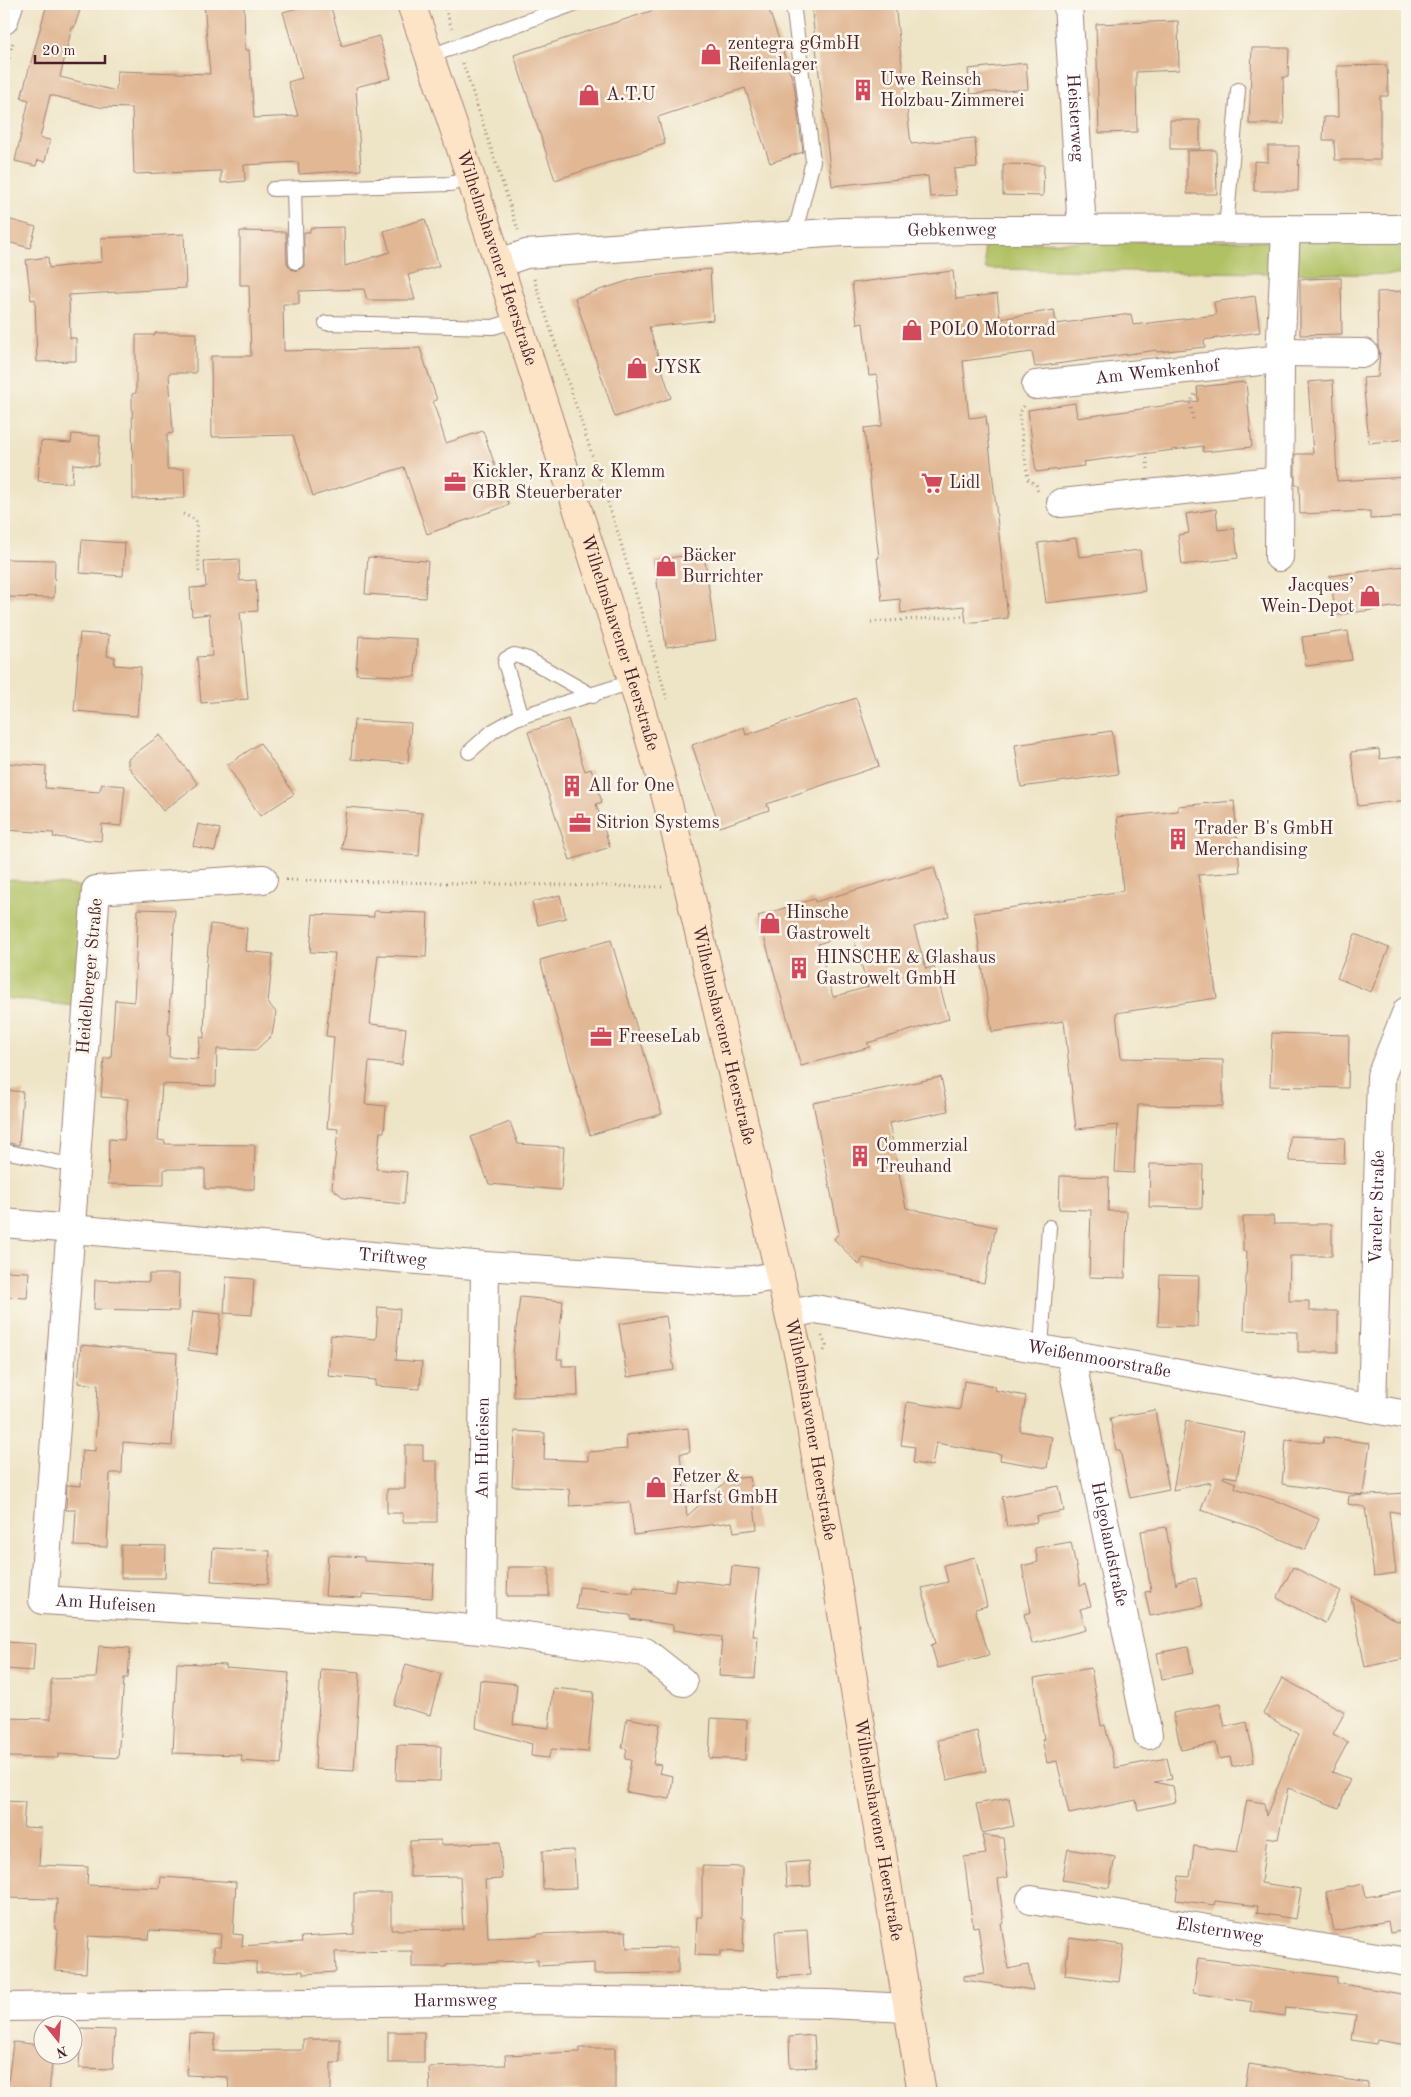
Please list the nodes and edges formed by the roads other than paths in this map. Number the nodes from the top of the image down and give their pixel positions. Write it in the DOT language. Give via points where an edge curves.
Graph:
graph roads {
  1 [pos="8,4"];
  2 [pos="411,4"];
  3 [pos="574,4"];
  4 [pos="793,4"];
  5 [pos="1068,4"];
  6 [pos="4,20"];
  7 [pos="430,56"];
  8 [pos="1238,90"];
  9 [pos="471,178"];
  10 [pos="273,189"];
  11 [pos="294,189"];
  12 [pos="1226,229"];
  13 [pos="1286,229"];
  14 [pos="1082,230"];
  15 [pos="1407,230"];
  16 [pos="794,236"];
  17 [pos="296,262"];
  18 [pos="499,263"];
  19 [pos="517,320"];
  20 [pos="326,323"];
  21 [pos="1364,353"];
  22 [pos="1280,356"];
  23 [pos="1036,385"];
  24 [pos="1280,480"];
  25 [pos="1061,503"];
  26 [pos="1279,557"];
  27 [pos="632,682"];
  28 [pos="593,696"];
  29 [pos="522,717"];
  30 [pos="469,752"];
  31 [pos="263,879"];
  32 [pos="1407,1012"];
  33 [pos="4,1151"];
  34 [pos="75,1166"];
  35 [pos="4,1223"];
  36 [pos="1049,1227"];
  37 [pos="70,1228"];
  38 [pos="486,1266"];
  39 [pos="780,1275"];
  40 [pos="790,1314"];
  41 [pos="1041,1348"];
  42 [pos="1070,1353"];
  43 [pos="1372,1408"];
  44 [pos="1407,1415"];
  45 [pos="481,1630"];
  46 [pos="683,1682"];
  47 [pos="1148,1735"];
  48 [pos="1031,1900"];
  49 [pos="1407,1962"];
  50 [pos="4,2007"];
  51 [pos="907,2008"];
  52 [pos="922,2093"];
  1 -- 6 [label="street"];
  2 -- 7 [label="street, Wilhelmshavener Heerstraße"];
  3 -- 7 [label="lane"];
  4 -- 16 [label="lane" via="813,161"];
  5 -- 14 [label="street, Heisterweg"];
  7 -- 9 [label="street, Wilhelmshavener Heerstraße"];
  8 -- 12 [label="lane"];
  9 -- 11 [label="lane" via="450,184"];
  9 -- 18 [label="street, Wilhelmshavener Heerstraße"];
  10 -- 11 [label="lane"];
  11 -- 17 [label="lane"];
  12 -- 13 [label="street, Gebkenweg"];
  12 -- 14 [label="street, Gebkenweg"];
  13 -- 15 [label="street, Gebkenweg"];
  13 -- 22 [label="street"];
  14 -- 16 [label="street, Gebkenweg" via="842,232"];
  16 -- 18 [label="street, Gebkenweg" via="526,254"];
  18 -- 19 [label="street, Wilhelmshavener Heerstraße"];
  19 -- 20 [label="lane" via="493,327"];
  19 -- 27 [label="street, Wilhelmshavener Heerstraße"];
  21 -- 22 [label="street, Am Wemkenhof"];
  22 -- 23 [label="street, Am Wemkenhof"];
  22 -- 24 [label="street"];
  24 -- 25 [label="street"];
  24 -- 26 [label="street"];
  27 -- 28 [label="lane"];
  27 -- 39 [label="street, Wilhelmshavener Heerstraße" via="666,794"];
  28 -- 29 [label="lane"];
  28 -- 29 [label="lane" via="528,659 514,655 505,663"];
  29 -- 30 [label="lane" via="493,731"];
  31 -- 34 [label="street, Heidelberger Straße" via="96,890"];
  32 -- 43 [label="street, Vareler Straße" via="1381,1076"];
  33 -- 34 [label="lane"];
  34 -- 37 [label="street, Heidelberger Straße"];
  35 -- 37 [label="street, Triftweg"];
  36 -- 41 [label="lane"];
  37 -- 38 [label="street, Triftweg"];
  37 -- 45 [label="street, Am Hufeisen" via="42,1600"];
  38 -- 39 [label="street, Triftweg" via="719,1281"];
  38 -- 45 [label="street, Am Hufeisen"];
  39 -- 40 [label="street, Wilhelmshavener Heerstraße"];
  40 -- 41 [label="street, Weißenmoorstraße" via="814,1310"];
  40 -- 51 [label="street, Wilhelmshavener Heerstraße" via="829,1528"];
  41 -- 42 [label="street, Weißenmoorstraße"];
  42 -- 43 [label="street, Weißenmoorstraße"];
  42 -- 47 [label="street, Helgolandstraße"];
  43 -- 44 [label="street, Weißenmoorstraße"];
  45 -- 46 [label="street, Am Hufeisen" via="645,1652"];
  48 -- 49 [label="street, Elsternweg"];
  50 -- 51 [label="street, Harmsweg" via="536,2000"];
  51 -- 52 [label="street, Wilhelmshavener Heerstraße"];
}
